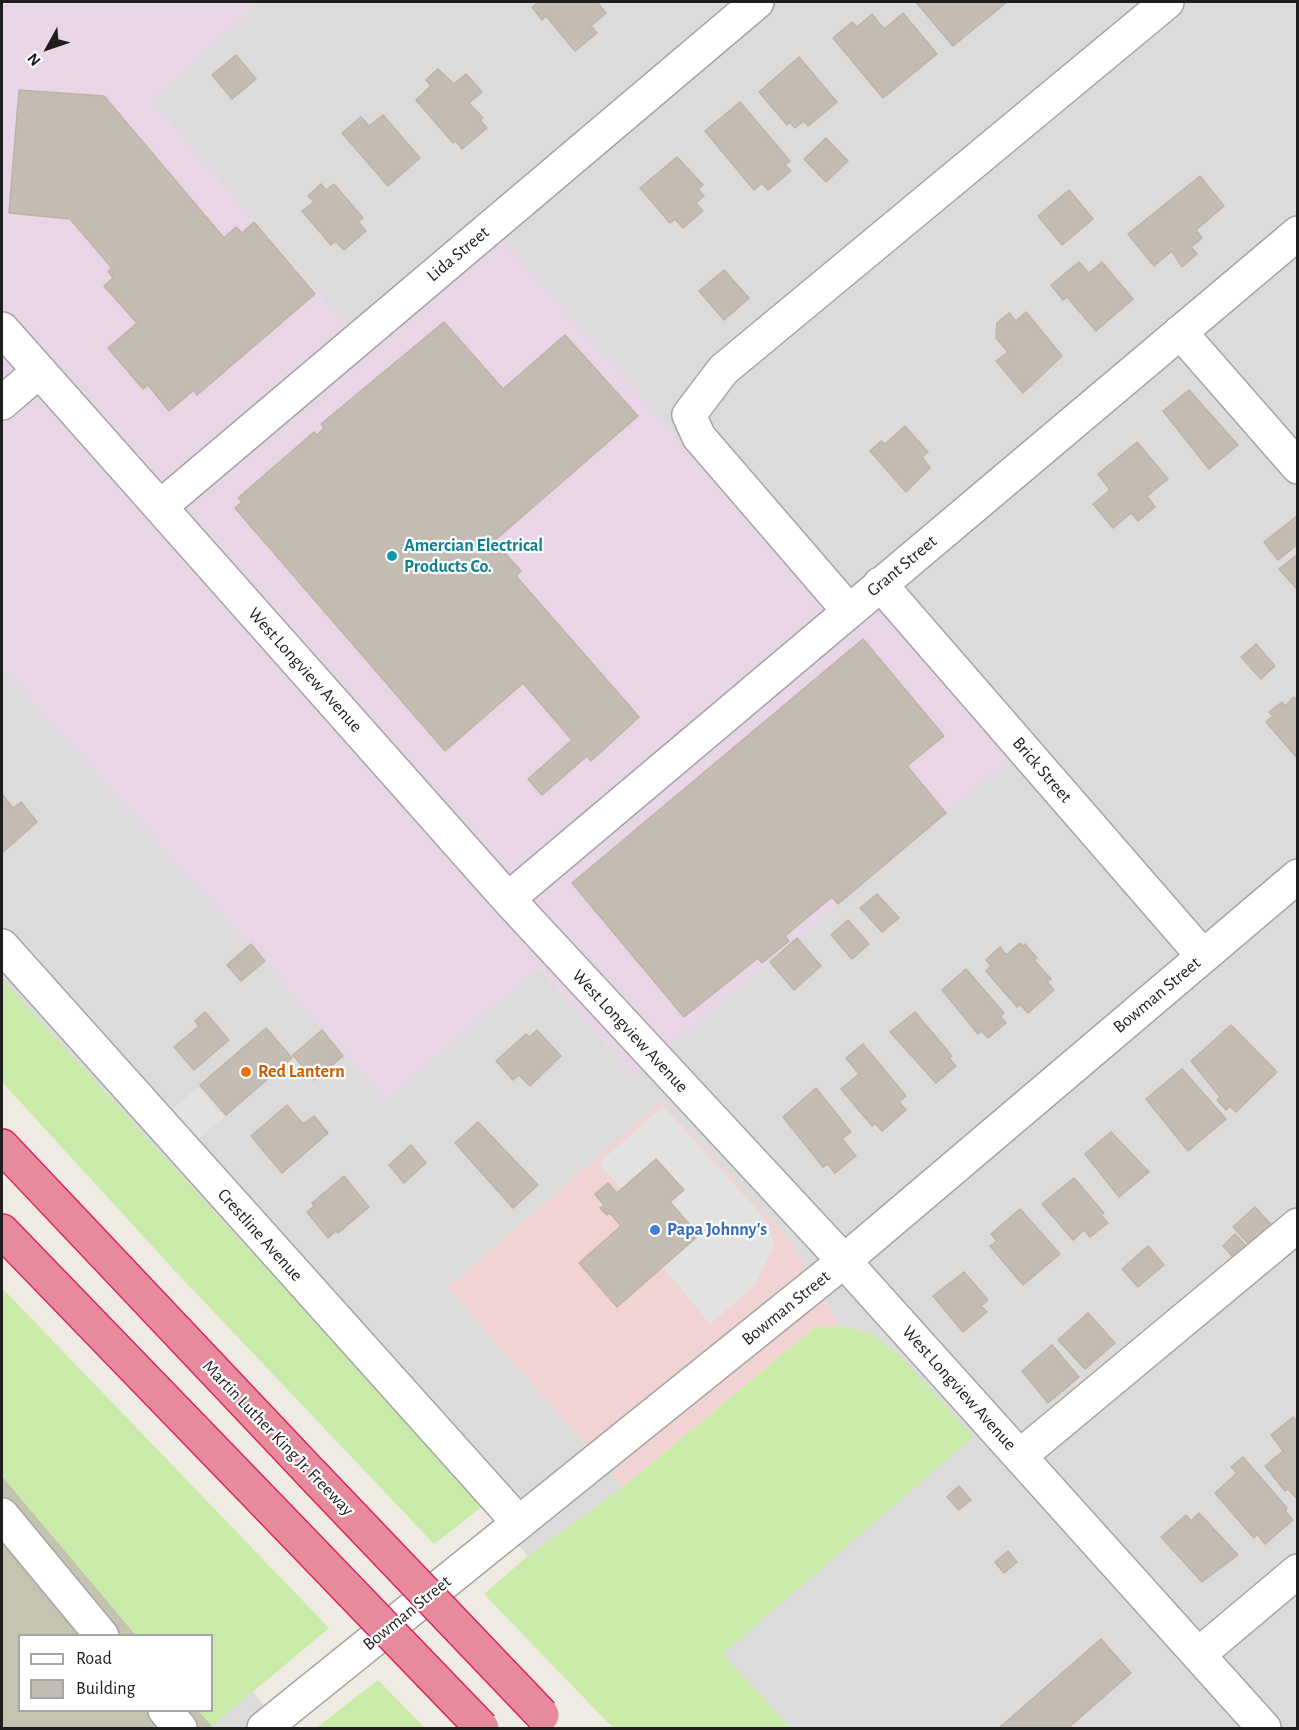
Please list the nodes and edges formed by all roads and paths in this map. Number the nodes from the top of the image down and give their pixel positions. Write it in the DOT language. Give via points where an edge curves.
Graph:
graph roads {
  1 [pos="757,2"];
  2 [pos="1167,2"];
  3 [pos="1298,233"];
  4 [pos="2,329"];
  5 [pos="1180,332"];
  6 [pos="39,371"];
  7 [pos="2,403"];
  8 [pos="1298,467"];
  9 [pos="160,507"];
  10 [pos="880,584"];
  11 [pos="849,611"];
  12 [pos="1298,876"];
  13 [pos="508,899"];
  14 [pos="2,946"];
  15 [pos="1203,956"];
  16 [pos="2,1146"];
  17 [pos="1298,1225"];
  18 [pos="2,1231"];
  19 [pos="844,1261"];
  20 [pos="1020,1456"];
  21 [pos="2,1515"];
  22 [pos="519,1523"];
  23 [pos="1298,1571"];
  24 [pos="101,1634"];
  25 [pos="1198,1655"];
  26 [pos="167,1712"];
  27 [pos="549,1722"];
  28 [pos="180,1728"];
  29 [pos="264,1728"];
  30 [pos="482,1728"];
  31 [pos="1264,1728"];
  1 -- 9 [label="street, Lida Street"];
  2 -- 11 [label="street" via="723,370 689,415 699,437"];
  3 -- 5 [label="street, Grant Street"];
  4 -- 6 [label="street, West Longview Avenue"];
  5 -- 8 [label="street"];
  5 -- 10 [label="street, Grant Street"];
  6 -- 7 [label="street"];
  6 -- 9 [label="street, West Longview Avenue"];
  9 -- 13 [label="street, West Longview Avenue"];
  10 -- 11 [label="street, Grant Street"];
  10 -- 15 [label="street, Brick Street"];
  11 -- 13 [label="street, Grant Street"];
  12 -- 15 [label="street, Bowman Street"];
  13 -- 19 [label="street, West Longview Avenue"];
  14 -- 22 [label="street, Crestline Avenue"];
  15 -- 19 [label="street, Bowman Street"];
  16 -- 27 [label="highway, Martin Luther King Jr. Freeway, bridge"];
  17 -- 20 [label="street"];
  18 -- 30 [label="highway, bridge"];
  19 -- 20 [label="street, West Longview Avenue"];
  19 -- 22 [label="street, Bowman Street"];
  20 -- 25 [label="street, West Longview Avenue"];
  21 -- 24 [label="street"];
  22 -- 29 [label="street, Bowman Street"];
  23 -- 25 [label="street"];
  25 -- 31 [label="street, West Longview Avenue"];
  26 -- 28 [label="street"];
}
